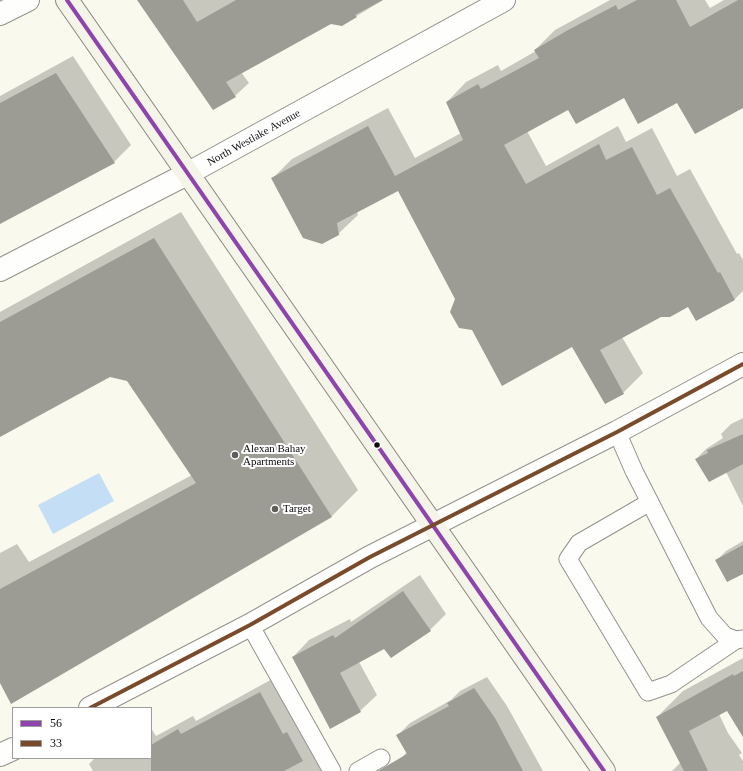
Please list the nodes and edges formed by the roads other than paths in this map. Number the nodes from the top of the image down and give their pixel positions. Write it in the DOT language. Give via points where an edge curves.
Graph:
graph roads {
  1 [pos="28,0"];
  2 [pos="67,0"];
  3 [pos="504,0"];
  4 [pos="0,14"];
  5 [pos="187,174"];
  6 [pos="0,270"];
  7 [pos="743,364"];
  8 [pos="617,432"];
  9 [pos="650,502"];
  10 [pos="432,524"];
  11 [pos="250,624"];
  12 [pos="740,640"];
  13 [pos="92,707"];
  14 [pos="12,749"];
  15 [pos="0,755"];
  16 [pos="381,758"];
  17 [pos="332,771"];
  18 [pos="358,771"];
  19 [pos="604,771"];
  1 -- 4 [label="street"];
  2 -- 5 [label="main road"];
  3 -- 5 [label="street, North Westlake Avenue"];
  5 -- 6 [label="street, North Westlake Avenue"];
  5 -- 10 [label="main road"];
  7 -- 8 [label="street"];
  8 -- 9 [label="lane"];
  8 -- 10 [label="street"];
  9 -- 12 [label="lane" via="709,618 725,636"];
  9 -- 12 [label="lane" via="579,543 568,559 648,692 671,684"];
  10 -- 11 [label="street"];
  10 -- 19 [label="main road"];
  11 -- 13 [label="street"];
  11 -- 17 [label="lane"];
  14 -- 15 [label="street"];
  16 -- 18 [label="lane"];
}
